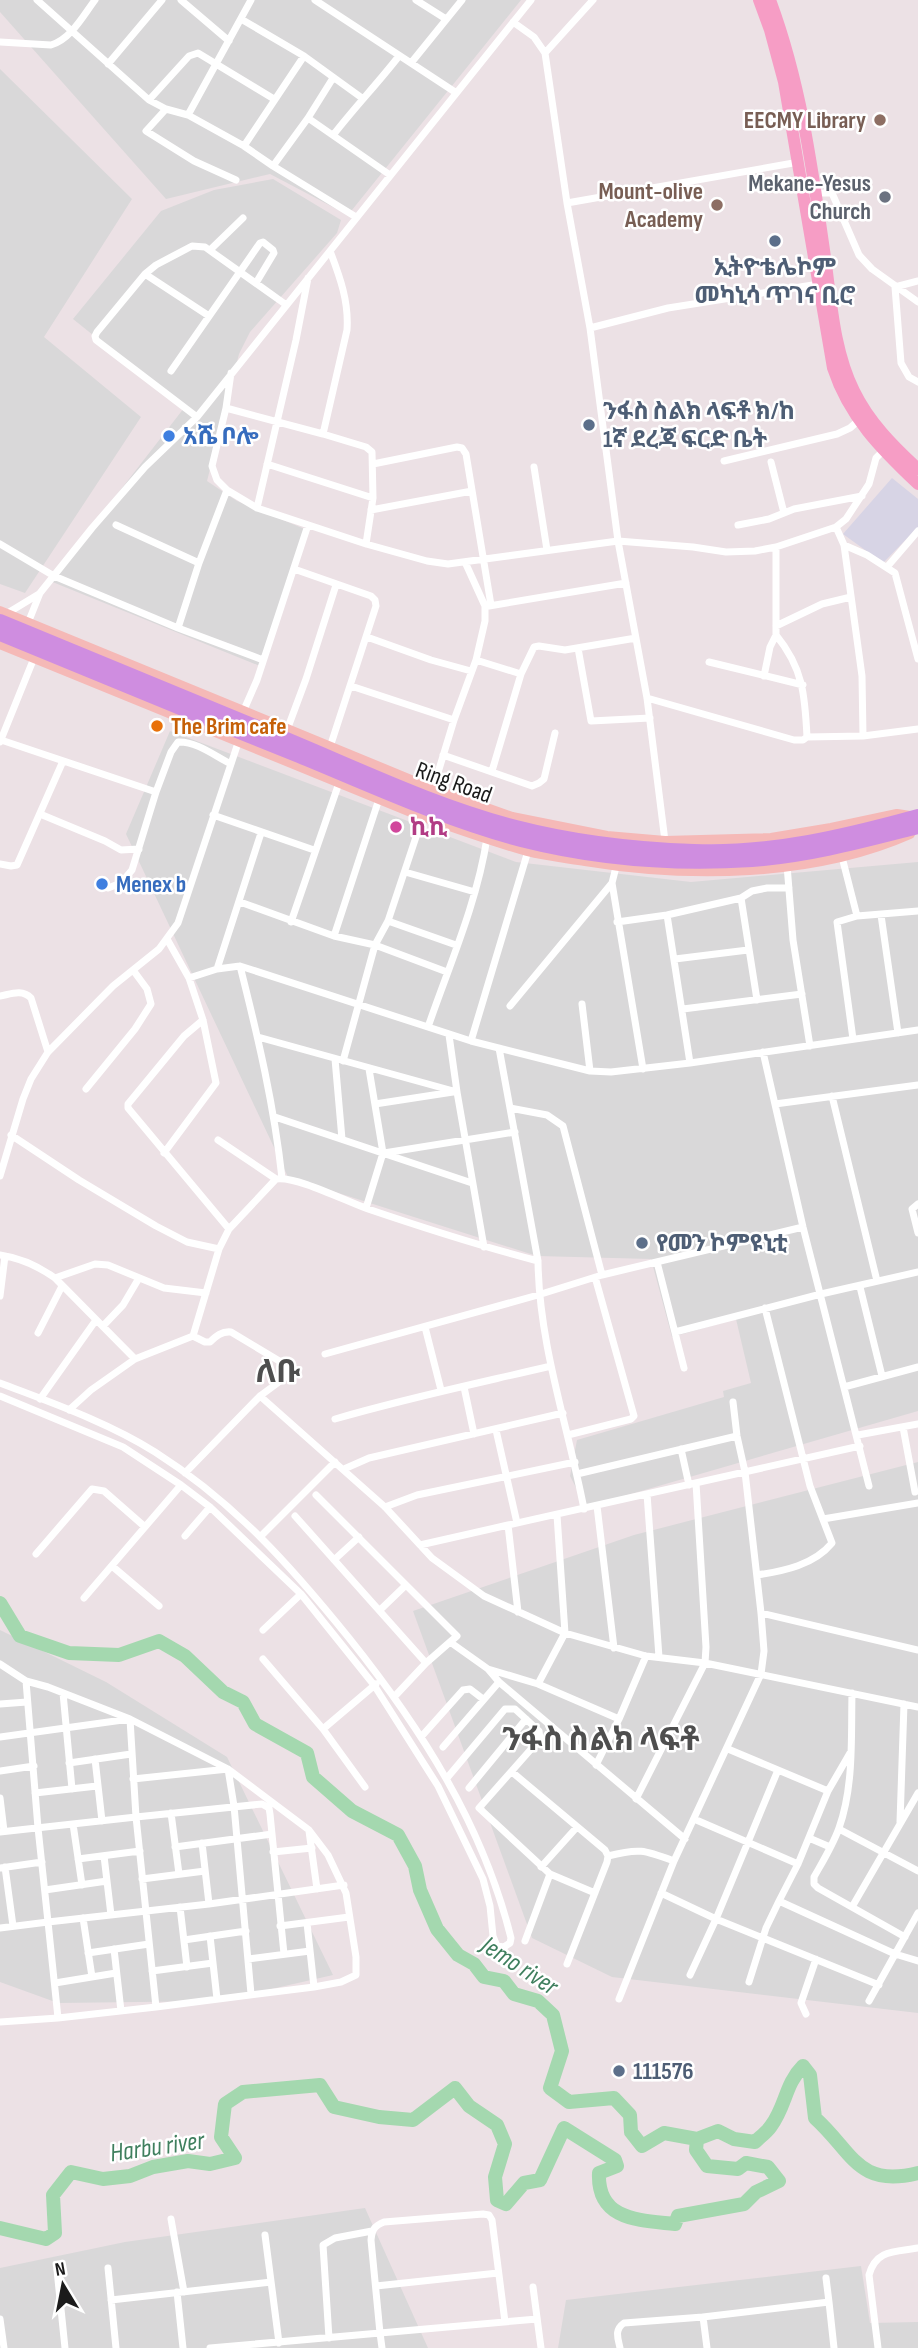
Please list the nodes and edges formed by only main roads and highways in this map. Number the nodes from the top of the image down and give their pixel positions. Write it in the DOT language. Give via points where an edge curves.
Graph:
graph roads {
  1 [pos="759,0"];
  2 [pos="770,0"];
  3 [pos="823,284"];
  4 [pos="918,469"];
  5 [pos="918,484"];
  6 [pos="2,615"];
  7 [pos="0,634"];
  8 [pos="917,826"];
  1 -- 3 [label="main road" via="784,82"];
  2 -- 3 [label="main road" via="795,82 816,192"];
  3 -- 4 [label="main road" via="855,393 880,431"];
  3 -- 5 [label="main road" via="832,369 845,399 883,451"];
  6 -- 8 [label="highway, Ring Road" via="428,798 536,832 608,845 696,851 750,850"];
  7 -- 8 [label="highway, Ring Road" via="442,814 561,849 671,861 751,860 851,845"];
}
